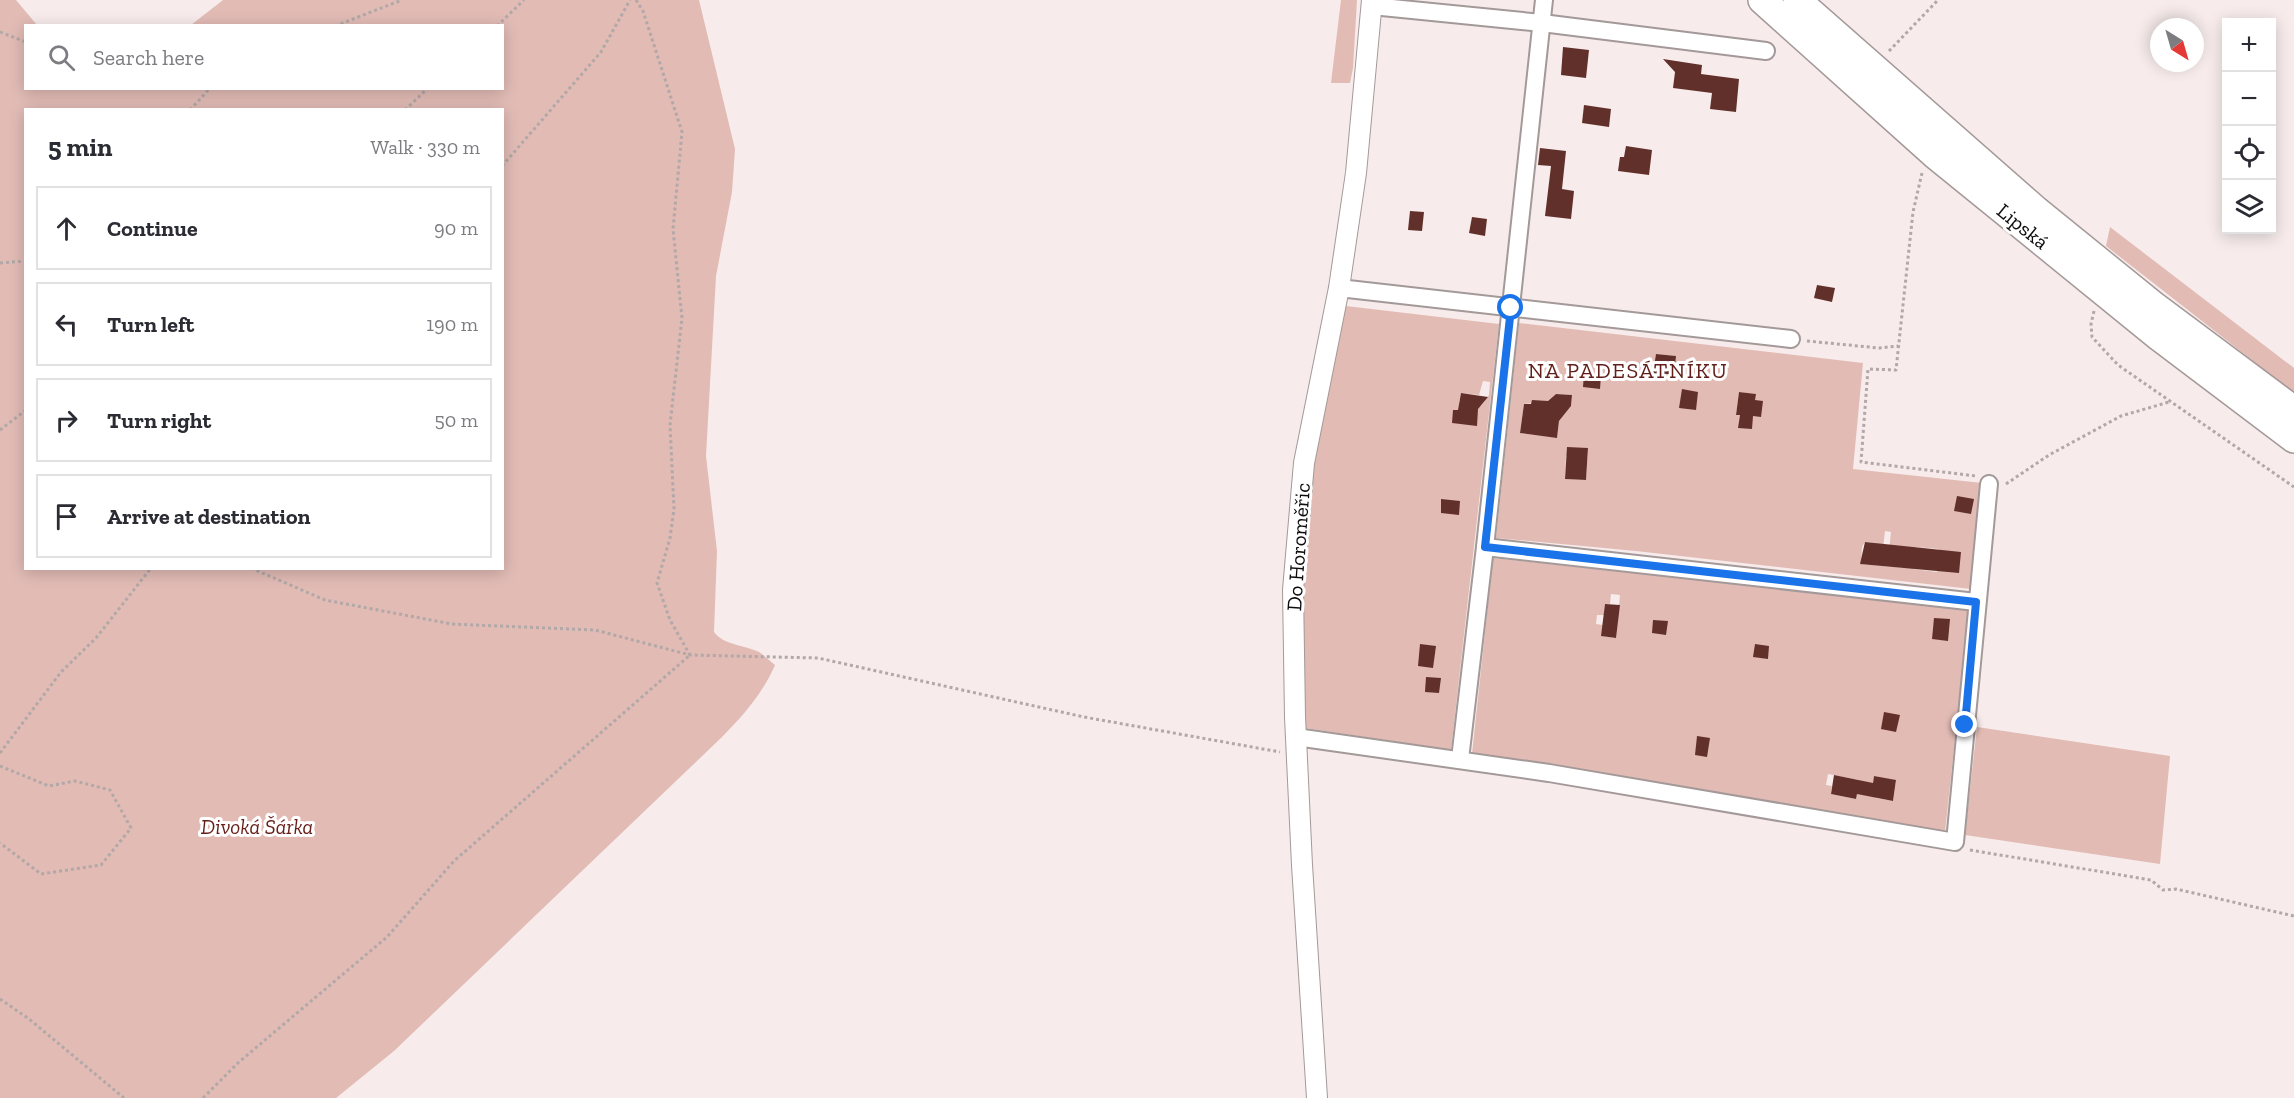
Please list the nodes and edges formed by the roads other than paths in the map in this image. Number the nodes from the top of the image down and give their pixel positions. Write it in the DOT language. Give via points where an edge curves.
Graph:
graph roads {
  1 [pos="1544,0"];
  2 [pos="1762,0"];
  3 [pos="1797,0"];
  4 [pos="1372,3"];
  5 [pos="1542,23"];
  6 [pos="1766,51"];
  7 [pos="1339,288"];
  8 [pos="1511,308"];
  9 [pos="1791,339"];
  10 [pos="2294,410"];
  11 [pos="2294,439"];
  12 [pos="1989,484"];
  13 [pos="1485,547"];
  14 [pos="1976,602"];
  15 [pos="1297,745"];
  16 [pos="1460,759"];
  17 [pos="1317,1098"];
  1 -- 5 [label="street"];
  2 -- 11 [label="highway, Lipská" via="1935,155 2159,337"];
  3 -- 10 [label="highway, Lipská" via="2045,217 2152,304"];
  4 -- 5 [label="street"];
  4 -- 7 [label="street, Do Horoměřic" via="1356,173"];
  5 -- 6 [label="street"];
  5 -- 8 [label="street"];
  7 -- 8 [label="street"];
  7 -- 15 [label="street, Do Horoměřic" via="1304,463 1293,590"];
  8 -- 9 [label="street"];
  8 -- 13 [label="street"];
  12 -- 14 [label="street"];
  13 -- 14 [label="street"];
  13 -- 16 [label="street"];
  14 -- 16 [label="street" via="1955,842"];
  15 -- 16 [label="street"];
  15 -- 17 [label="street, Do Horoměřic"];
}
